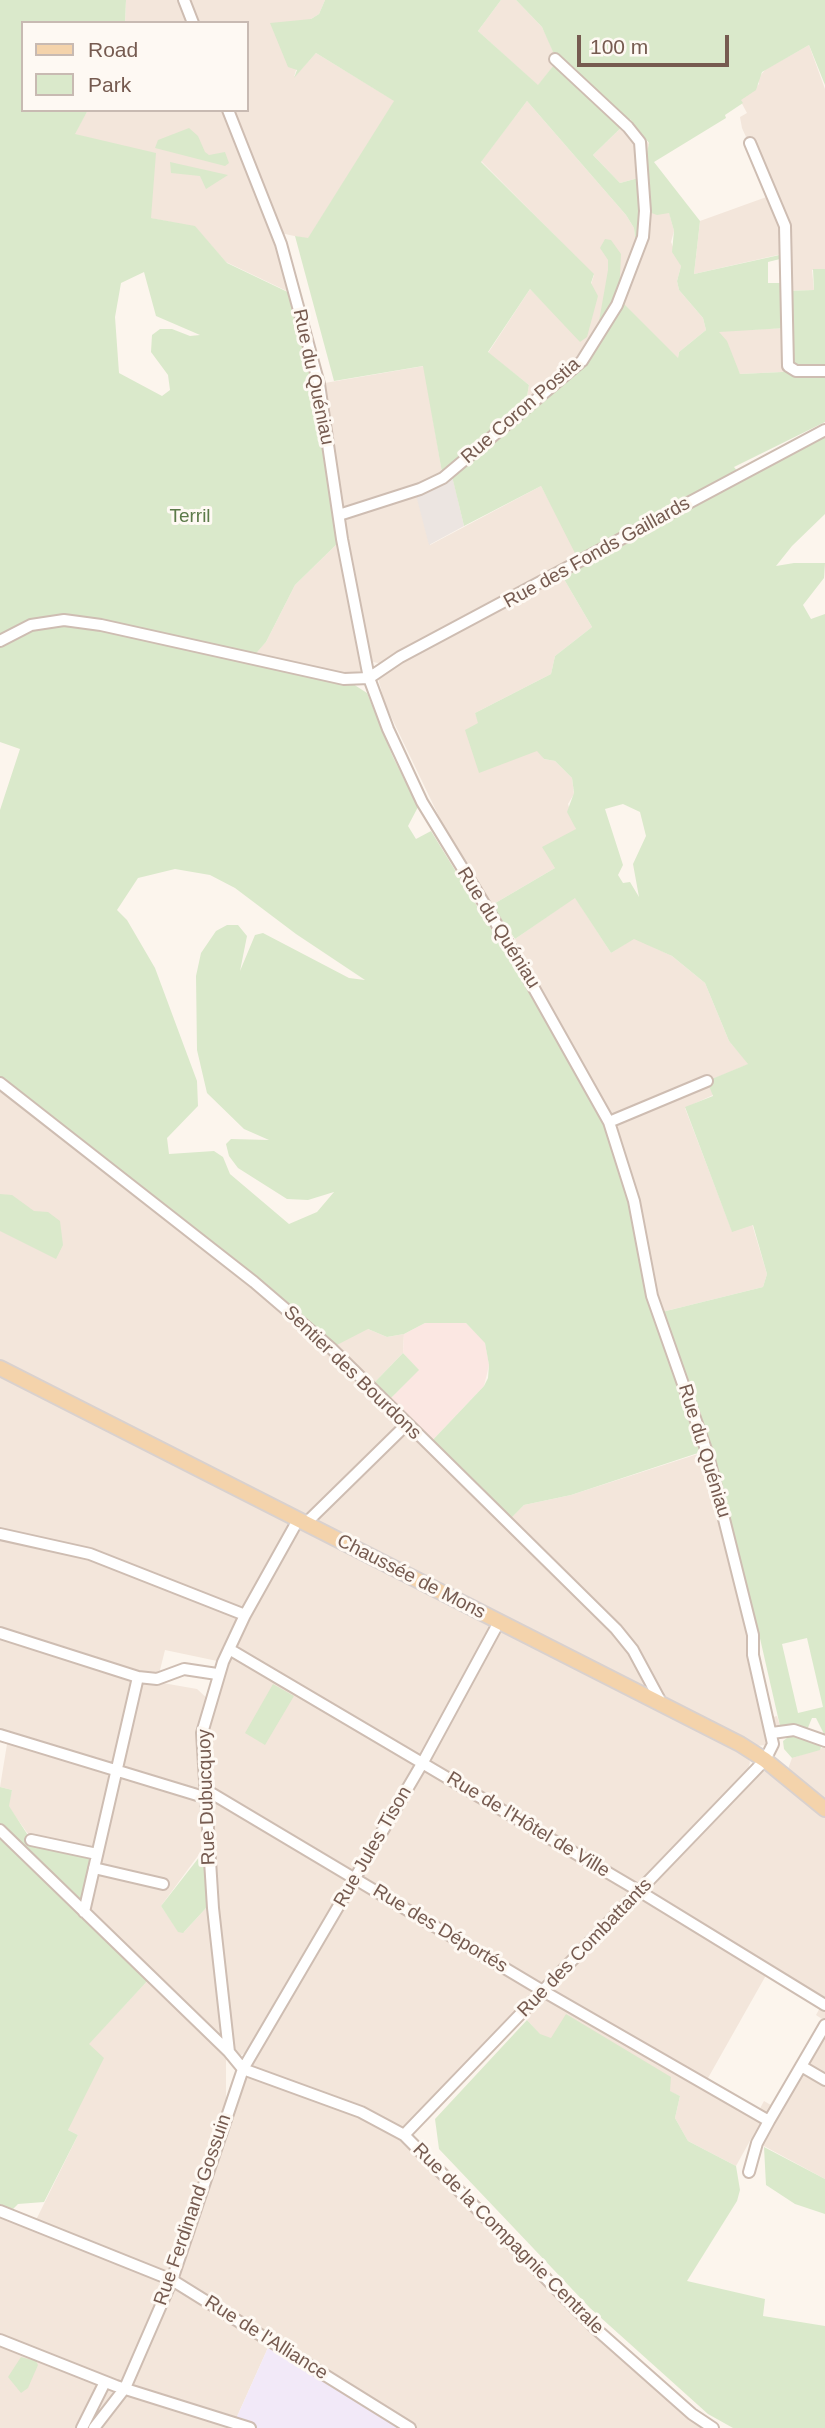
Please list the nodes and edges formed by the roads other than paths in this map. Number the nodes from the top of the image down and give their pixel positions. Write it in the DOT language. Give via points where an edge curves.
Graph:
graph roads {
  1 [pos="184,0"];
  2 [pos="192,21"];
  3 [pos="555,60"];
  4 [pos="229,112"];
  5 [pos="750,143"];
  6 [pos="825,371"];
  7 [pos="825,430"];
  8 [pos="339,515"];
  9 [pos="0,641"];
  10 [pos="369,678"];
  11 [pos="707,1081"];
  12 [pos="0,1083"];
  13 [pos="609,1122"];
  14 [pos="0,1368"];
  15 [pos="406,1425"];
  16 [pos="302,1522"];
  17 [pos="0,1534"];
  18 [pos="244,1615"];
  19 [pos="499,1622"];
  20 [pos="0,1633"];
  21 [pos="229,1649"];
  22 [pos="217,1674"];
  23 [pos="138,1677"];
  24 [pos="662,1704"];
  25 [pos="0,1735"];
  26 [pos="772,1738"];
  27 [pos="825,1741"];
  28 [pos="765,1760"];
  29 [pos="423,1762"];
  30 [pos="117,1769"];
  31 [pos="207,1794"];
  32 [pos="821,1807"];
  33 [pos="0,1830"];
  34 [pos="31,1840"];
  35 [pos="97,1854"];
  36 [pos="94,1868"];
  37 [pos="356,1878"];
  38 [pos="163,1884"];
  39 [pos="639,1891"];
  40 [pos="84,1912"];
  41 [pos="542,1991"];
  42 [pos="825,2005"];
  43 [pos="825,2025"];
  44 [pos="229,2052"];
  45 [pos="802,2066"];
  46 [pos="243,2069"];
  47 [pos="825,2080"];
  48 [pos="769,2121"];
  49 [pos="404,2135"];
  50 [pos="749,2172"];
  51 [pos="0,2211"];
  52 [pos="172,2280"];
  53 [pos="0,2340"];
  54 [pos="115,2385"];
  55 [pos="408,2427"];
  56 [pos="82,2428"];
  57 [pos="93,2428"];
  58 [pos="250,2428"];
  59 [pos="713,2428"];
  1 -- 2 [label="street"];
  3 -- 8 [label="street, Rue Coron Postia" via="640,142 643,237 617,305 582,361 434,484"];
  4 -- 8 [label="street, Rue du Quéniau" via="281,244 304,324 319,384"];
  5 -- 6 [label="street" via="785,226 788,366 796,371"];
  7 -- 10 [label="street, Rue des Fonds Gaillards" via="400,657"];
  8 -- 10 [label="street, Rue du Quéniau"];
  9 -- 10 [label="street" via="31,625 64,620 344,679"];
  10 -- 13 [label="street, Rue du Quéniau" via="422,802"];
  11 -- 13 [label="street"];
  12 -- 15 [label="street, Sentier des Bourdons" via="264,1290 331,1348"];
  13 -- 26 [label="street, Rue du Quéniau" via="634,1201 652,1296 708,1455 753,1636"];
  14 -- 16 [label="main road, Chaussée de Mons"];
  15 -- 16 [label="street, Rue Dubucquoy"];
  15 -- 24 [label="street, Sentier des Bourdons" via="616,1629 633,1650"];
  16 -- 18 [label="street, Rue Dubucquoy"];
  16 -- 19 [label="main road, Chaussée de Mons"];
  17 -- 18 [label="street" via="102,1558"];
  18 -- 21 [label="street, Rue Dubucquoy"];
  19 -- 24 [label="main road, Chaussée de Mons"];
  19 -- 29 [label="street, Rue Jules Tison"];
  20 -- 23 [label="street"];
  21 -- 22 [label="street, Rue Dubucquoy"];
  21 -- 29 [label="street, Rue de l'Hôtel de Ville"];
  22 -- 23 [label="street" via="184,1669 157,1679"];
  22 -- 31 [label="street, Rue Dubucquoy" via="202,1733"];
  23 -- 30 [label="street"];
  24 -- 28 [label="main road, Chaussée de Mons"];
  25 -- 30 [label="street, Rue des Déportés"];
  26 -- 27 [label="street" via="794,1730"];
  26 -- 28 [label="street, Rue des Combattants"];
  28 -- 32 [label="main road, Chaussée de Mons"];
  28 -- 39 [label="street, Rue des Combattants"];
  29 -- 37 [label="street, Rue Jules Tison"];
  29 -- 39 [label="street, Rue de l'Hôtel de Ville"];
  30 -- 31 [label="street, Rue des Déportés"];
  30 -- 35 [label="street"];
  31 -- 37 [label="street, Rue des Déportés"];
  31 -- 44 [label="street, Rue Dubucquoy" via="213,1908"];
  33 -- 40 [label="street"];
  34 -- 35 [label="street"];
  35 -- 36 [label="street"];
  36 -- 38 [label="street"];
  36 -- 40 [label="street"];
  37 -- 41 [label="street, Rue des Déportés"];
  37 -- 46 [label="street, Rue Jules Tison"];
  39 -- 41 [label="street, Rue des Combattants"];
  39 -- 42 [label="street, Rue de l'Hôtel de Ville"];
  40 -- 44 [label="street"];
  41 -- 48 [label="street, Rue des Déportés"];
  41 -- 49 [label="street, Rue des Combattants"];
  43 -- 45 [label="street"];
  44 -- 46 [label="street"];
  45 -- 47 [label="street"];
  45 -- 48 [label="street"];
  46 -- 49 [label="street, Rue de la Compagnie Centrale" via="361,2112"];
  46 -- 52 [label="street, Rue Ferdinand Gossuin"];
  48 -- 50 [label="street"];
  49 -- 59 [label="street, Rue de la Compagnie Centrale" via="596,2329"];
  51 -- 52 [label="street, Rue de l'Alliance"];
  52 -- 54 [label="street, Rue Ferdinand Gossuin"];
  52 -- 55 [label="street, Rue de l'Alliance"];
  53 -- 54 [label="street"];
  54 -- 56 [label="street"];
  54 -- 57 [label="street"];
  54 -- 58 [label="street"];
}
